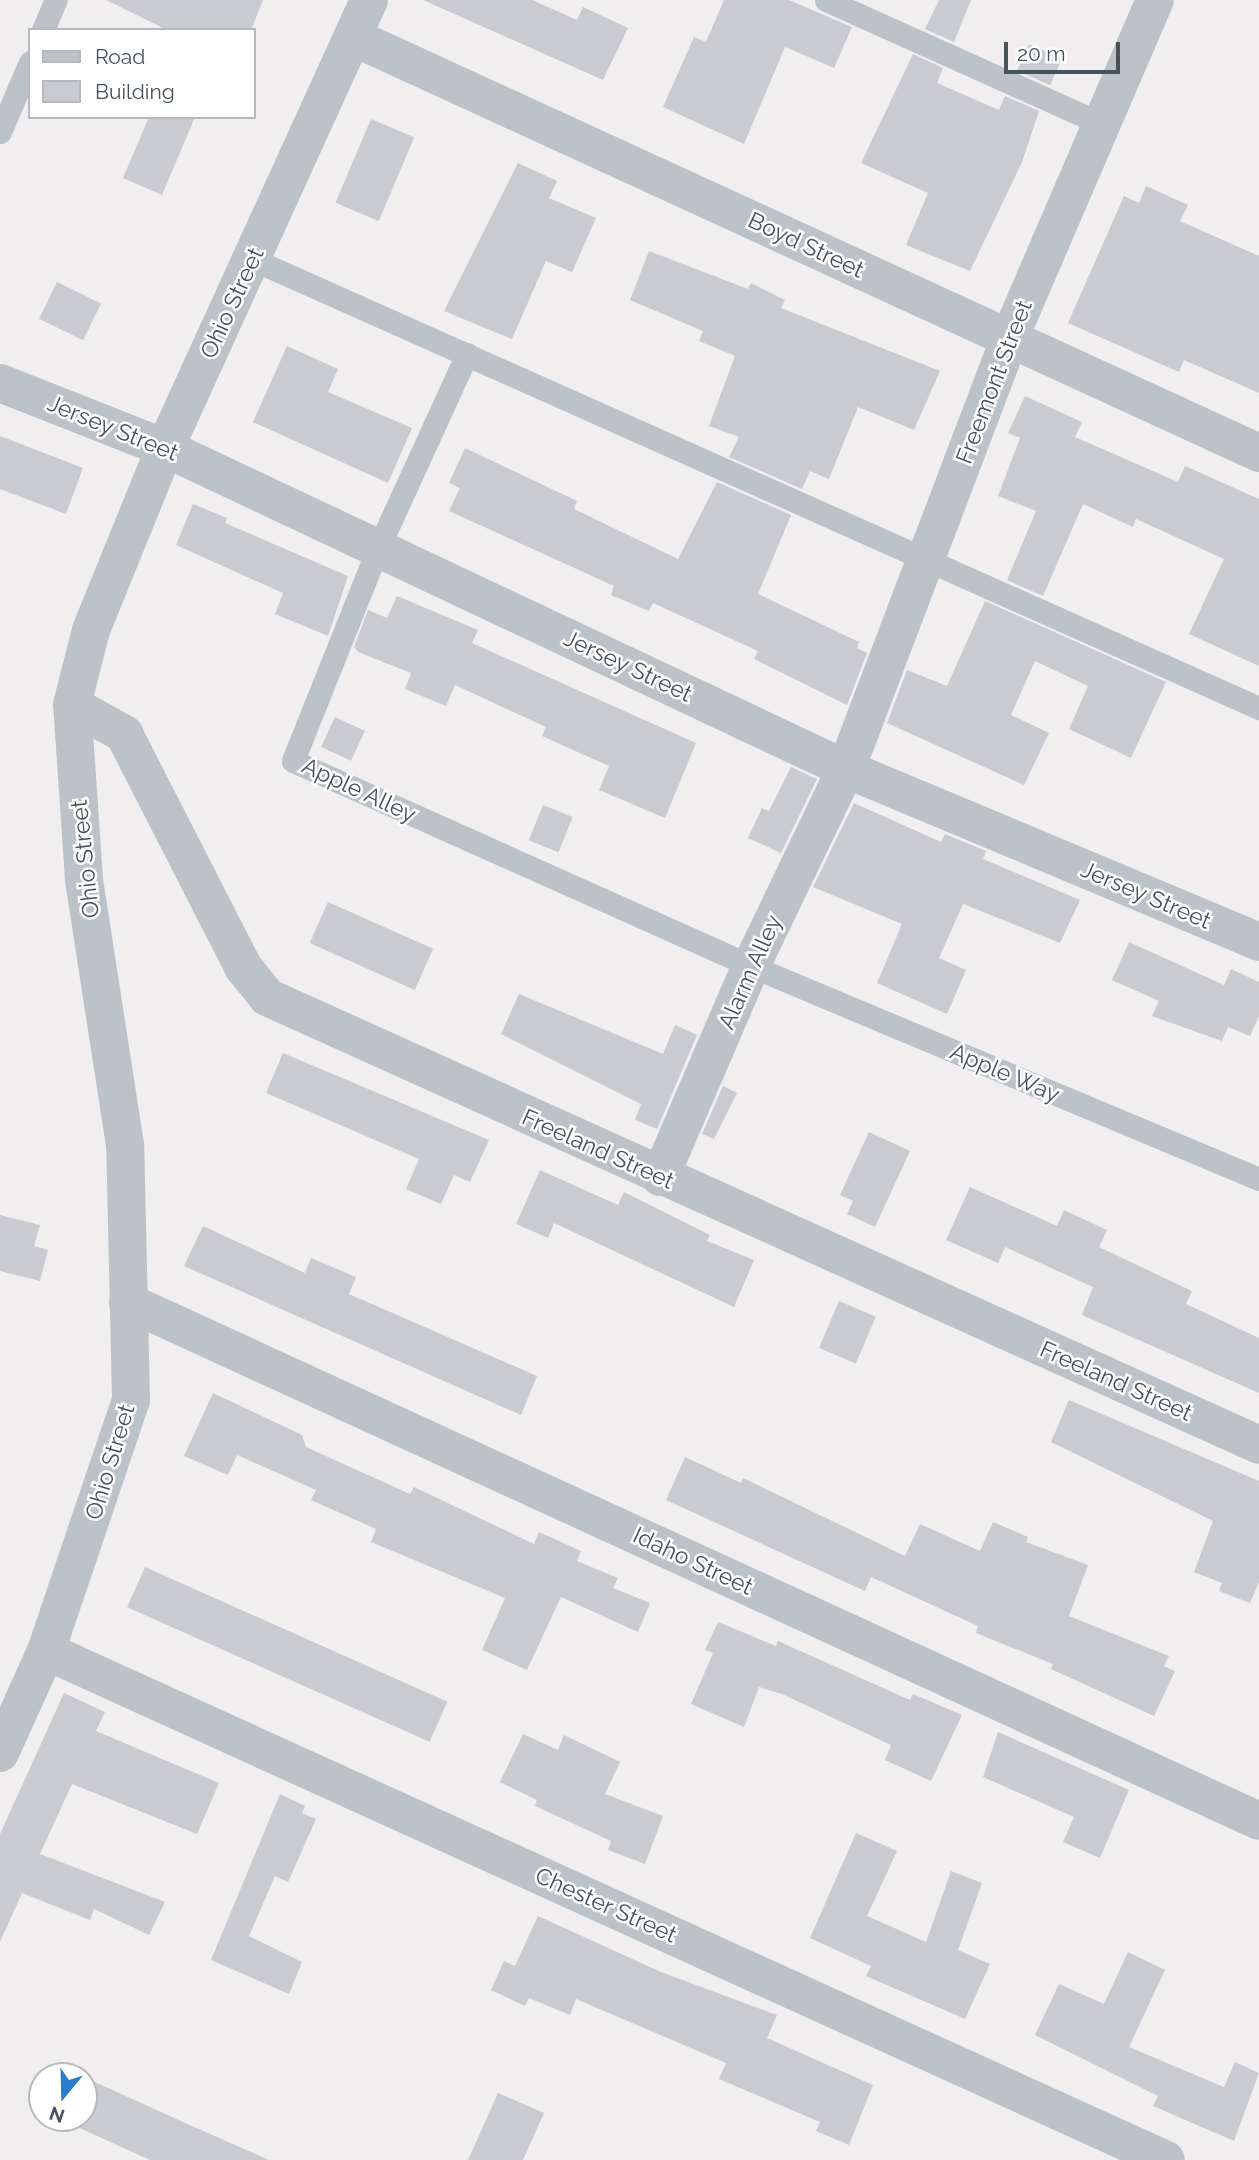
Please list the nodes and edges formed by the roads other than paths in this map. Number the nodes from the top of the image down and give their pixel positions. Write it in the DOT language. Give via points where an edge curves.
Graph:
graph roads {
  1 [pos="56,0"];
  2 [pos="369,0"];
  3 [pos="826,0"];
  4 [pos="1155,0"];
  5 [pos="44,28"];
  6 [pos="353,37"];
  7 [pos="28,67"];
  8 [pos="1100,123"];
  9 [pos="0,132"];
  10 [pos="252,259"];
  11 [pos="1009,338"];
  12 [pos="467,354"];
  13 [pos="0,383"];
  14 [pos="166,447"];
  15 [pos="1259,453"];
  16 [pos="378,548"];
  17 [pos="926,559"];
  18 [pos="72,705"];
  19 [pos="1259,709"];
  20 [pos="846,769"];
  21 [pos="1259,942"];
  22 [pos="751,966"];
  23 [pos="660,1177"];
  24 [pos="1259,1179"];
  25 [pos="128,1302"];
  26 [pos="1259,1445"];
  27 [pos="46,1651"];
  28 [pos="0,1754"];
  29 [pos="1259,1821"];
  30 [pos="1166,2160"];
  1 -- 5 [label="lane"];
  2 -- 6 [label="street, Ohio Street"];
  3 -- 8 [label="lane"];
  4 -- 8 [label="street, Freemont Street"];
  6 -- 10 [label="street, Ohio Street"];
  6 -- 11 [label="street, Boyd Street"];
  7 -- 9 [label="lane"];
  8 -- 11 [label="street, Freemont Street"];
  10 -- 12 [label="lane"];
  10 -- 14 [label="street, Ohio Street"];
  11 -- 15 [label="street, Boyd Street"];
  11 -- 17 [label="street, Freemont Street"];
  12 -- 16 [label="lane, Apple Alley"];
  12 -- 17 [label="lane"];
  13 -- 14 [label="street, Jersey Street"];
  14 -- 16 [label="street, Jersey Street"];
  14 -- 18 [label="street, Ohio Street" via="91,630"];
  16 -- 20 [label="street, Jersey Street"];
  16 -- 22 [label="lane, Apple Alley" via="293,761"];
  17 -- 19 [label="lane"];
  17 -- 20 [label="street, Freemont Street"];
  18 -- 23 [label="street, Freeland Street" via="124,734 243,967 267,997"];
  18 -- 25 [label="street, Ohio Street" via="84,879 125,1145"];
  20 -- 21 [label="street, Jersey Street"];
  20 -- 22 [label="street, Alarm Alley"];
  22 -- 23 [label="street, Alarm Alley"];
  22 -- 24 [label="lane, Apple Way"];
  23 -- 26 [label="street, Freeland Street"];
  25 -- 27 [label="street, Ohio Street" via="131,1400"];
  25 -- 29 [label="street, Idaho Street"];
  27 -- 28 [label="street, Ohio Street"];
  27 -- 30 [label="street, Chester Street"];
}
